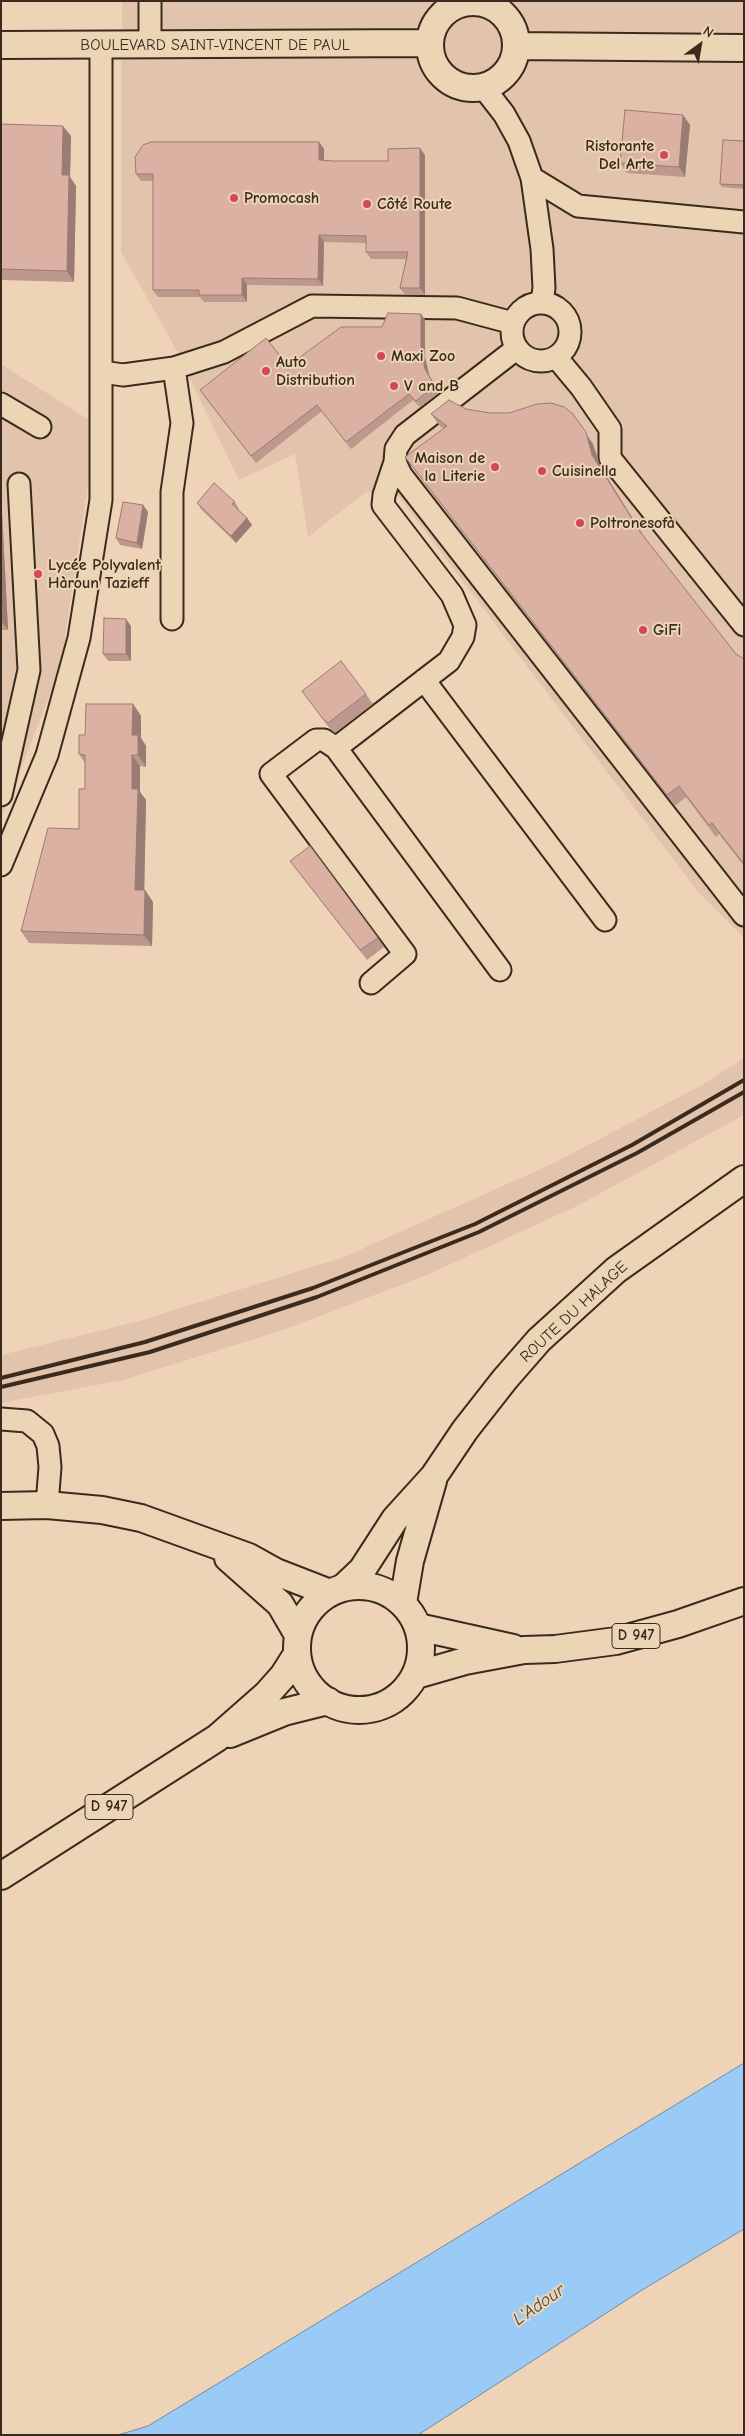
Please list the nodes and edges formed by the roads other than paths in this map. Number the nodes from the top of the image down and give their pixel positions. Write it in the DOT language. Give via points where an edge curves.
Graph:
graph roads {
  1 [pos="150,1"];
  2 [pos="486,2"];
  3 [pos="429,43"];
  4 [pos="1,45"];
  5 [pos="150,45"];
  6 [pos="101,46"];
  7 [pos="516,46"];
  8 [pos="744,48"];
  9 [pos="483,87"];
  10 [pos="532,178"];
  11 [pos="744,222"];
  12 [pos="542,302"];
  13 [pos="513,323"];
  14 [pos="516,348"];
  15 [pos="556,357"];
  16 [pos="174,368"];
  17 [pos="102,372"];
  18 [pos="1,404"];
  19 [pos="40,427"];
  20 [pos="394,462"];
  21 [pos="19,484"];
  22 [pos="172,619"];
  23 [pos="744,624"];
  24 [pos="424,680"];
  25 [pos="336,748"];
  26 [pos="1,795"];
  27 [pos="30,797"];
  28 [pos="1,800"];
  29 [pos="1,865"];
  30 [pos="744,915"];
  31 [pos="605,920"];
  32 [pos="500,970"];
  33 [pos="371,984"];
  34 [pos="744,1179"];
  35 [pos="1,1420"];
  36 [pos="434,1476"];
  37 [pos="47,1505"];
  38 [pos="1,1506"];
  39 [pos="213,1544"];
  40 [pos="337,1590"];
  41 [pos="744,1601"];
  42 [pos="403,1603"];
  43 [pos="418,1627"];
  44 [pos="298,1645"];
  45 [pos="524,1650"];
  46 [pos="416,1675"];
  47 [pos="328,1701"];
  48 [pos="217,1738"];
  49 [pos="1,1876"];
  1 -- 5 [label="street"];
  2 -- 3 [label="main road" via="463,2 448,10 436,22"];
  2 -- 7 [label="main road" via="508,20"];
  3 -- 5 [label="main road, BOULEVARD SAINT-VINCENT DE PAUL"];
  3 -- 9 [label="main road" via="432,60 441,75 460,87"];
  4 -- 6 [label="main road, BOULEVARD SAINT-VINCENT DE PAUL"];
  5 -- 6 [label="main road, BOULEVARD SAINT-VINCENT DE PAUL"];
  6 -- 17 [label="street"];
  7 -- 8 [label="main road"];
  7 -- 9 [label="main road" via="515,58 506,72 494,84"];
  9 -- 10 [label="street" via="514,132"];
  10 -- 11 [label="street" via="578,206"];
  10 -- 12 [label="street" via="542,250"];
  12 -- 13 [label="street" via="524,308"];
  12 -- 15 [label="street" via="560,308 570,324 568,344"];
  13 -- 14 [label="street" via="511,332"];
  13 -- 16 [label="street" via="457,308 312,306 224,352"];
  14 -- 15 [label="street" via="530,359 539,361"];
  14 -- 20 [label="street" via="404,435 396,448"];
  15 -- 23 [label="street" via="610,429 610,458"];
  16 -- 17 [label="street" via="123,375"];
  16 -- 22 [label="street" via="182,423 172,492"];
  17 -- 27 [label="street" via="101,500 79,638 47,755"];
  18 -- 19 [label="street"];
  20 -- 24 [label="street" via="383,505 452,596 465,625 463,638 449,661"];
  20 -- 30 [label="street"];
  21 -- 26 [label="street" via="29,670"];
  24 -- 25 [label="street"];
  24 -- 31 [label="street"];
  25 -- 32 [label="street"];
  25 -- 33 [label="street" via="324,740 316,740 271,774 405,954"];
  27 -- 28 [label="street"];
  27 -- 29 [label="street"];
  34 -- 36 [label="main road, ROUTE DU HALAGE" via="616,1270 546,1334 505,1379"];
  35 -- 37 [label="street" via="27,1421 44,1434 50,1467"];
  36 -- 40 [label="main road, ROUTE DU HALAGE" via="395,1519 362,1570"];
  36 -- 42 [label="main road, ROUTE DU HALAGE" via="410,1561"];
  37 -- 38 [label="main road"];
  37 -- 39 [label="main road" via="102,1510 142,1518"];
  39 -- 40 [label="main road"];
  39 -- 44 [label="main road" via="280,1604"];
  40 -- 42 [label="main road" via="360,1585 376,1588"];
  40 -- 44 [label="main road" via="309,1610"];
  41 -- 45 [label="main road, D 947" via="616,1641"];
  42 -- 43 [label="main road"];
  43 -- 45 [label="main road, D 947"];
  43 -- 46 [label="main road" via="422,1643"];
  44 -- 47 [label="main road" via="302,1673 313,1689"];
  44 -- 48 [label="main road, D 947" via="283,1676"];
  45 -- 46 [label="main road, D 947" via="465,1661"];
  46 -- 47 [label="main road" via="406,1689 378,1708 343,1708"];
  47 -- 48 [label="main road, D 947" via="284,1712"];
  48 -- 49 [label="main road, D 947"];
}
